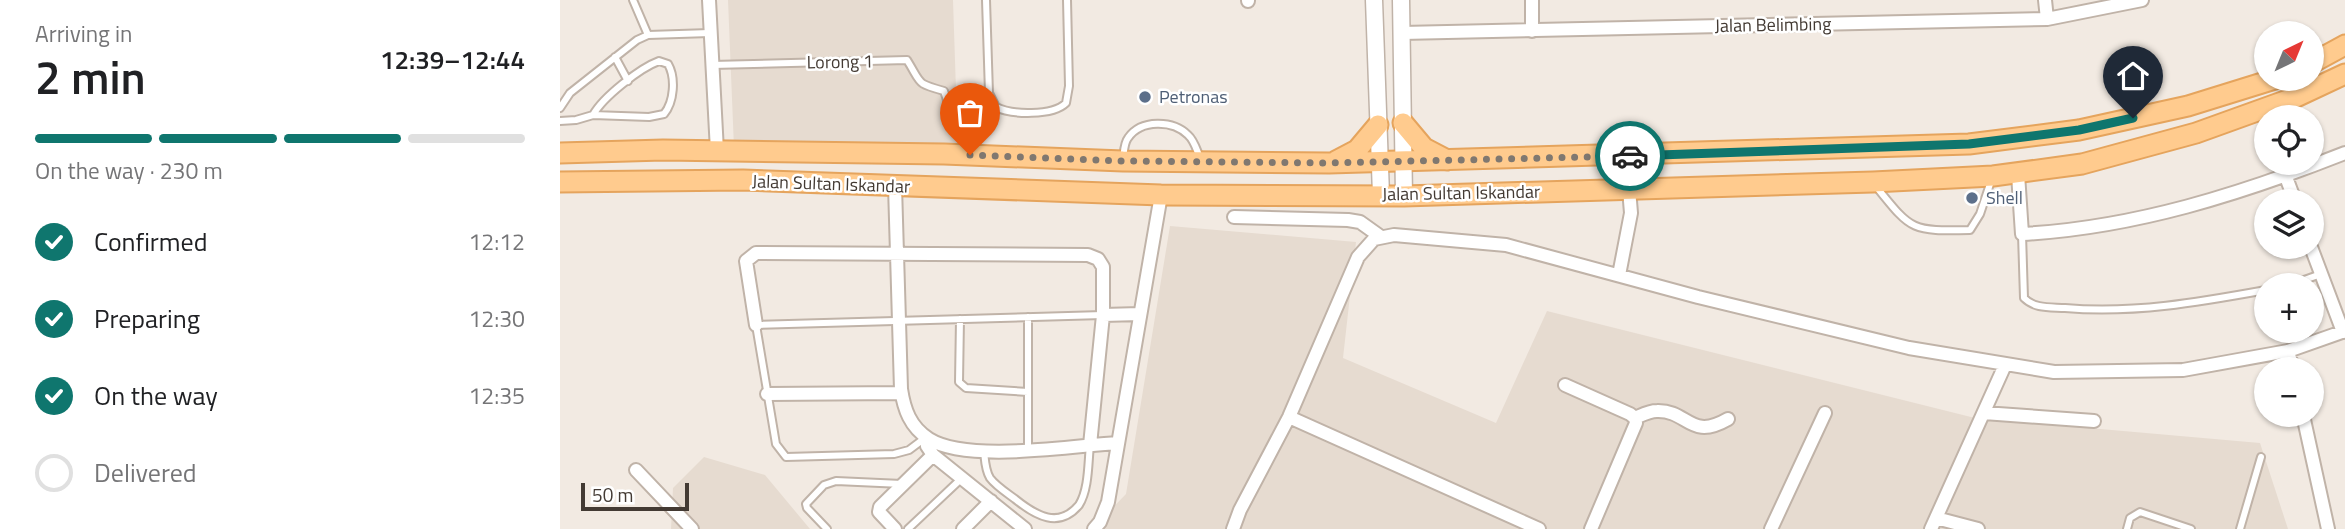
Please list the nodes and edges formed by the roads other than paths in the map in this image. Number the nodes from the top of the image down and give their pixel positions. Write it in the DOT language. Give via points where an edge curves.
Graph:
graph roads {
  1 [pos="633,0"];
  2 [pos="709,0"];
  3 [pos="986,0"];
  4 [pos="1067,0"];
  5 [pos="1374,0"];
  6 [pos="1402,0"];
  7 [pos="1532,0"];
  8 [pos="2045,0"];
  9 [pos="2142,0"];
  10 [pos="2047,19"];
  11 [pos="1532,31"];
  12 [pos="710,33"];
  13 [pos="1402,33"];
  14 [pos="649,35"];
  15 [pos="2345,45"];
  16 [pos="2324,56"];
  17 [pos="615,57"];
  18 [pos="712,65"];
  19 [pos="2345,74"];
  20 [pos="628,81"];
  21 [pos="2254,86"];
  22 [pos="947,100"];
  23 [pos="560,108"];
  24 [pos="593,115"];
  25 [pos="560,121"];
  26 [pos="1403,124"];
  27 [pos="1378,125"];
  28 [pos="717,151"];
  29 [pos="560,153"];
  30 [pos="2345,153"];
  31 [pos="1123,161"];
  32 [pos="1452,161"];
  33 [pos="1202,162"];
  34 [pos="1329,163"];
  35 [pos="1380,163"];
  36 [pos="1404,163"];
  37 [pos="2018,174"];
  38 [pos="1993,176"];
  39 [pos="2286,177"];
  40 [pos="560,182"];
  41 [pos="1872,182"];
  42 [pos="895,186"];
  43 [pos="1629,189"];
  44 [pos="2290,189"];
  45 [pos="1161,195"];
  46 [pos="1381,195"];
  47 [pos="1404,196"];
  48 [pos="1234,217"];
  49 [pos="2022,234"];
  50 [pos="1381,237"];
  51 [pos="897,255"];
  52 [pos="1619,275"];
  53 [pos="2324,281"];
  54 [pos="2254,292"];
  55 [pos="1140,314"];
  56 [pos="1103,315"];
  57 [pos="1028,317"];
  58 [pos="960,319"];
  59 [pos="900,321"];
  60 [pos="756,325"];
  61 [pos="2344,331"];
  62 [pos="2288,351"];
  63 [pos="2289,357"];
  64 [pos="2006,365"];
  65 [pos="1565,385"];
  66 [pos="1028,392"];
  67 [pos="901,393"];
  68 [pos="767,394"];
  69 [pos="1825,412"];
  70 [pos="1984,413"];
  71 [pos="1289,417"];
  72 [pos="1635,418"];
  73 [pos="1728,419"];
  74 [pos="2094,421"];
  75 [pos="2306,427"];
  76 [pos="926,437"];
  77 [pos="1117,443"];
  78 [pos="1090,445"];
  79 [pos="1028,449"];
  80 [pos="984,451"];
  81 [pos="933,455"];
  82 [pos="2262,457"];
  83 [pos="636,470"];
  84 [pos="962,478"];
  85 [pos="903,484"];
  86 [pos="991,501"];
  87 [pos="1934,524"];
  88 [pos="692,529"];
  89 [pos="827,529"];
  90 [pos="895,529"];
  91 [pos="908,529"];
  92 [pos="962,529"];
  93 [pos="1026,529"];
  94 [pos="1094,529"];
  95 [pos="1233,529"];
  96 [pos="1539,529"];
  97 [pos="1591,529"];
  98 [pos="1771,529"];
  99 [pos="1978,529"];
  100 [pos="2127,529"];
  101 [pos="2191,529"];
  102 [pos="2240,529"];
  103 [pos="2328,529"];
  1 -- 14 [label="lane"];
  2 -- 12 [label="street"];
  3 -- 4 [label="lane" via="989,93 996,107 1007,113 1051,111 1066,103"];
  5 -- 27 [label="street"];
  6 -- 13 [label="street"];
  7 -- 11 [label="street"];
  8 -- 10 [label="street"];
  9 -- 10 [label="street, Jalan Belimbing"];
  10 -- 11 [label="street, Jalan Belimbing"];
  11 -- 13 [label="street, Jalan Belimbing"];
  12 -- 14 [label="lane"];
  12 -- 18 [label="street"];
  13 -- 26 [label="street"];
  14 -- 17 [label="lane"];
  15 -- 16 [label="main road"];
  17 -- 20 [label="lane"];
  17 -- 23 [label="lane" via="570,93"];
  18 -- 22 [label="lane, Lorong 1" via="907,60 922,85 944,91"];
  18 -- 28 [label="street"];
  19 -- 37 [label="main road, Jalan Sultan Iskandar" via="2196,133 2082,164"];
  20 -- 24 [label="lane"];
  20 -- 24 [label="lane" via="648,65 668,64 673,72 669,109 649,117"];
  21 -- 32 [label="main road, Jalan Sultan Iskandar" via="2188,106 2079,130 1969,144"];
  24 -- 25 [label="lane"];
  26 -- 32 [label="main road" via="1424,148"];
  26 -- 36 [label="street"];
  27 -- 34 [label="main road" via="1357,149"];
  27 -- 35 [label="street"];
  28 -- 29 [label="main road, Jalan Sultan Iskandar"];
  28 -- 31 [label="main road, Jalan Sultan Iskandar"];
  30 -- 39 [label="street"];
  31 -- 33 [label="main road, Jalan Sultan Iskandar"];
  31 -- 33 [label="lane" via="1126,140 1134,131 1160,124 1181,129 1191,137"];
  32 -- 36 [label="main road, Jalan Sultan Iskandar"];
  33 -- 34 [label="main road, Jalan Sultan Iskandar"];
  34 -- 35 [label="main road, Jalan Sultan Iskandar"];
  35 -- 36 [label="main road, Jalan Sultan Iskandar"];
  35 -- 46 [label="street"];
  36 -- 47 [label="street"];
  37 -- 38 [label="main road, Jalan Sultan Iskandar"];
  37 -- 49 [label="street"];
  38 -- 41 [label="main road, Jalan Sultan Iskandar"];
  38 -- 41 [label="lane" via="1970,230 1910,225"];
  39 -- 44 [label="street"];
  39 -- 49 [label="street" via="2143,219"];
  40 -- 42 [label="main road, Jalan Sultan Iskandar" via="743,180"];
  41 -- 43 [label="main road, Jalan Sultan Iskandar"];
  42 -- 45 [label="main road, Jalan Sultan Iskandar"];
  42 -- 51 [label="street"];
  43 -- 47 [label="main road, Jalan Sultan Iskandar"];
  43 -- 52 [label="street" via="1631,213"];
  45 -- 46 [label="main road, Jalan Sultan Iskandar"];
  45 -- 55 [label="street"];
  46 -- 47 [label="main road, Jalan Sultan Iskandar"];
  48 -- 50 [label="street" via="1348,220 1360,222"];
  49 -- 54 [label="lane" via="2024,298 2035,306 2136,310"];
  50 -- 52 [label="street" via="1413,235 1506,245"];
  50 -- 71 [label="street" via="1358,257"];
  51 -- 56 [label="street" via="1088,256 1103,267"];
  51 -- 59 [label="street"];
  51 -- 60 [label="street" via="756,253 746,261"];
  52 -- 64 [label="street" via="1909,348"];
  53 -- 61 [label="street"];
  55 -- 56 [label="street"];
  55 -- 77 [label="street"];
  56 -- 57 [label="lane"];
  56 -- 78 [label="street"];
  57 -- 58 [label="lane"];
  57 -- 66 [label="lane"];
  58 -- 59 [label="lane"];
  58 -- 66 [label="lane" via="962,386"];
  59 -- 60 [label="lane"];
  59 -- 67 [label="street"];
  60 -- 68 [label="lane"];
  61 -- 62 [label="street"];
  62 -- 63 [label="street"];
  62 -- 64 [label="street" via="2183,370 2054,372"];
  64 -- 70 [label="street"];
  65 -- 72 [label="street"];
  66 -- 79 [label="lane"];
  67 -- 68 [label="street"];
  67 -- 76 [label="street" via="905,411"];
  68 -- 76 [label="lane" via="776,444 786,457 894,454 909,450"];
  69 -- 98 [label="street"];
  70 -- 74 [label="street"];
  70 -- 87 [label="street"];
  71 -- 95 [label="street"];
  71 -- 96 [label="street"];
  72 -- 73 [label="street" via="1667,412 1701,428"];
  72 -- 97 [label="street"];
  75 -- 103 [label="street"];
  76 -- 80 [label="street" via="942,445"];
  76 -- 81 [label="street"];
  77 -- 78 [label="street"];
  77 -- 94 [label="street" via="1108,502"];
  78 -- 79 [label="street"];
  78 -- 80 [label="lane" via="1080,504 1062,520 1040,519 991,480"];
  79 -- 80 [label="street"];
  81 -- 84 [label="street"];
  81 -- 85 [label="street"];
  82 -- 102 [label="lane"];
  83 -- 88 [label="street"];
  84 -- 86 [label="street"];
  84 -- 91 [label="lane"];
  85 -- 89 [label="lane" via="836,481 824,485 806,504"];
  85 -- 90 [label="street" via="878,512"];
  86 -- 92 [label="street"];
  86 -- 93 [label="street"];
  87 -- 99 [label="street"];
  100 -- 101 [label="lane" via="2130,519 2140,512"];
}
